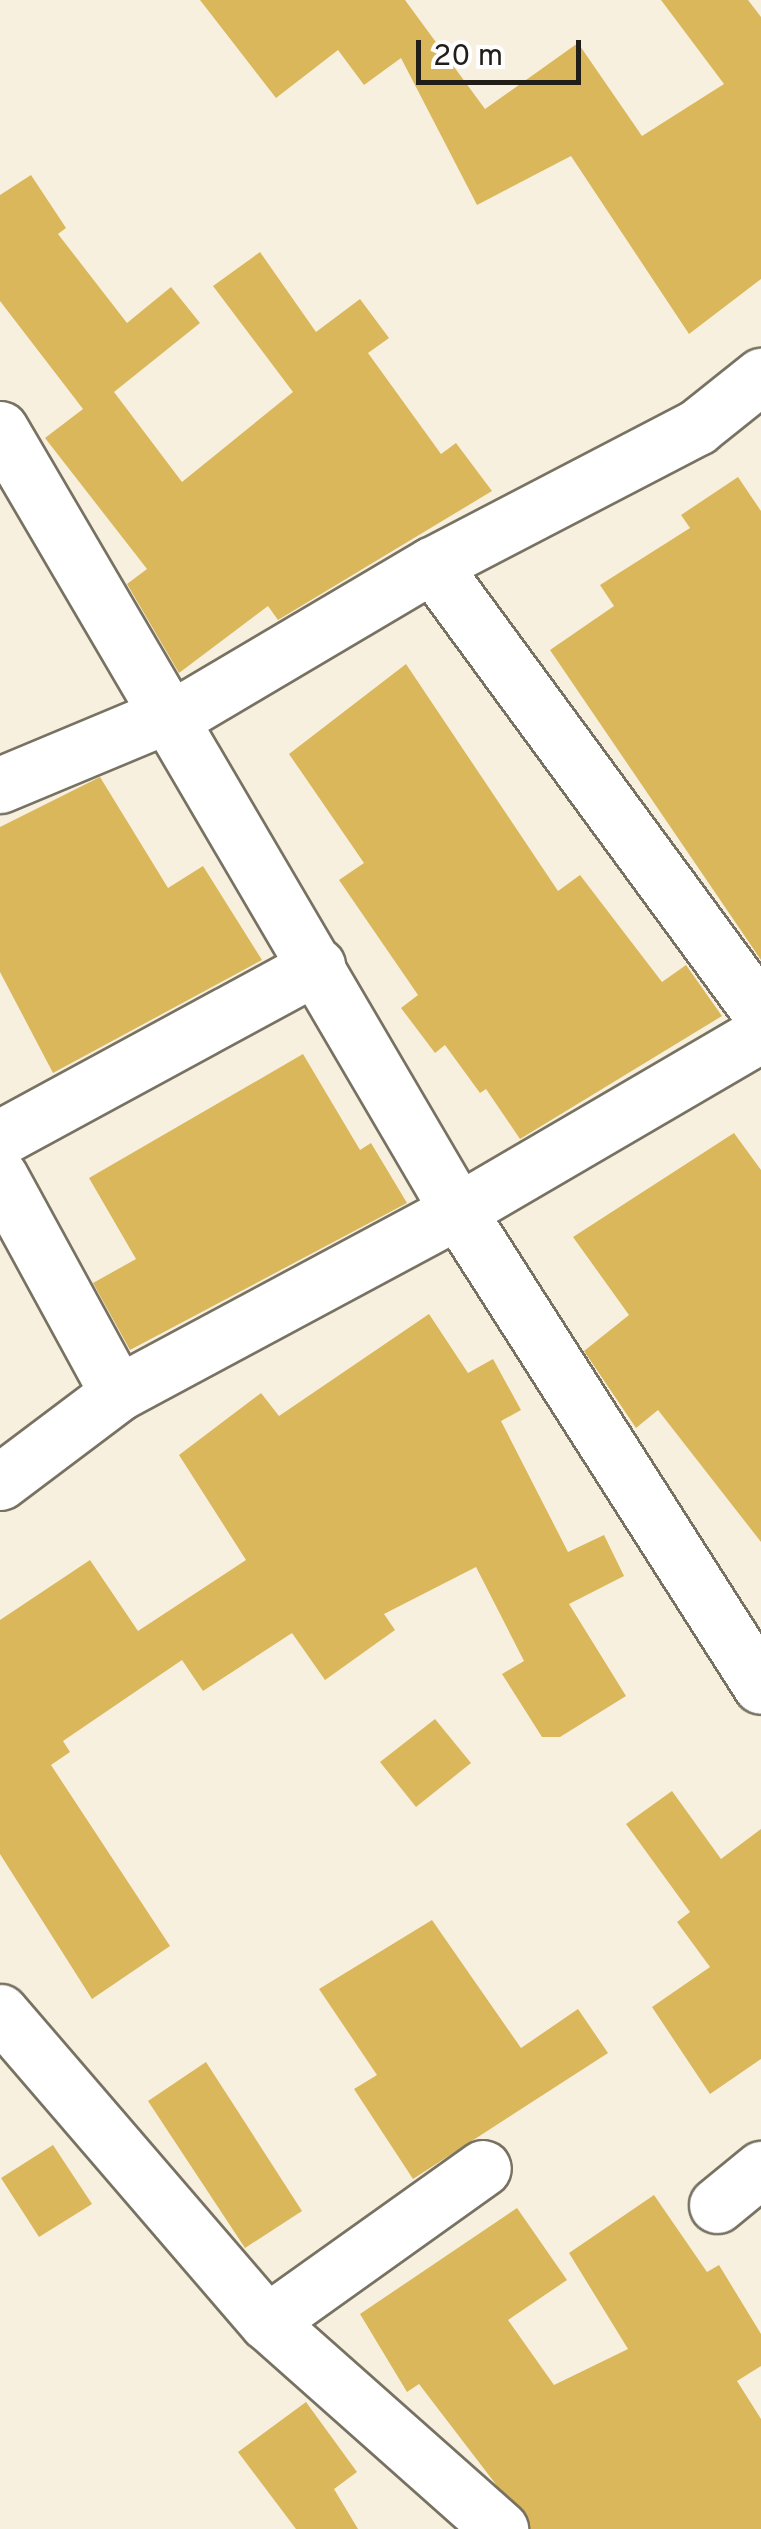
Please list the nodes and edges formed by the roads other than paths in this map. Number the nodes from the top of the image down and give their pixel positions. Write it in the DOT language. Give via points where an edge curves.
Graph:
graph roads {
  1 [pos="761,376"];
  2 [pos="0,429"];
  3 [pos="432,565"];
  4 [pos="167,719"];
  5 [pos="0,785"];
  6 [pos="317,966"];
  7 [pos="761,1013"];
  8 [pos="761,1034"];
  9 [pos="0,1138"];
  10 [pos="0,1177"];
  11 [pos="458,1212"];
  12 [pos="118,1394"];
  13 [pos="0,1482"];
  14 [pos="761,1686"];
  15 [pos="0,2012"];
  16 [pos="482,2168"];
  17 [pos="761,2169"];
  18 [pos="717,2205"];
  19 [pos="266,2322"];
  20 [pos="500,2529"];
  1 -- 3 [label="street" via="696,427"];
  2 -- 4 [label="street"];
  3 -- 4 [label="street"];
  3 -- 7 [label="street"];
  4 -- 5 [label="street"];
  4 -- 6 [label="street"];
  6 -- 9 [label="street"];
  6 -- 11 [label="street"];
  8 -- 11 [label="street"];
  10 -- 12 [label="street"];
  11 -- 12 [label="street"];
  11 -- 14 [label="street"];
  12 -- 13 [label="street"];
  15 -- 19 [label="street"];
  16 -- 19 [label="street"];
  17 -- 18 [label="street"];
  19 -- 20 [label="street"];
}
